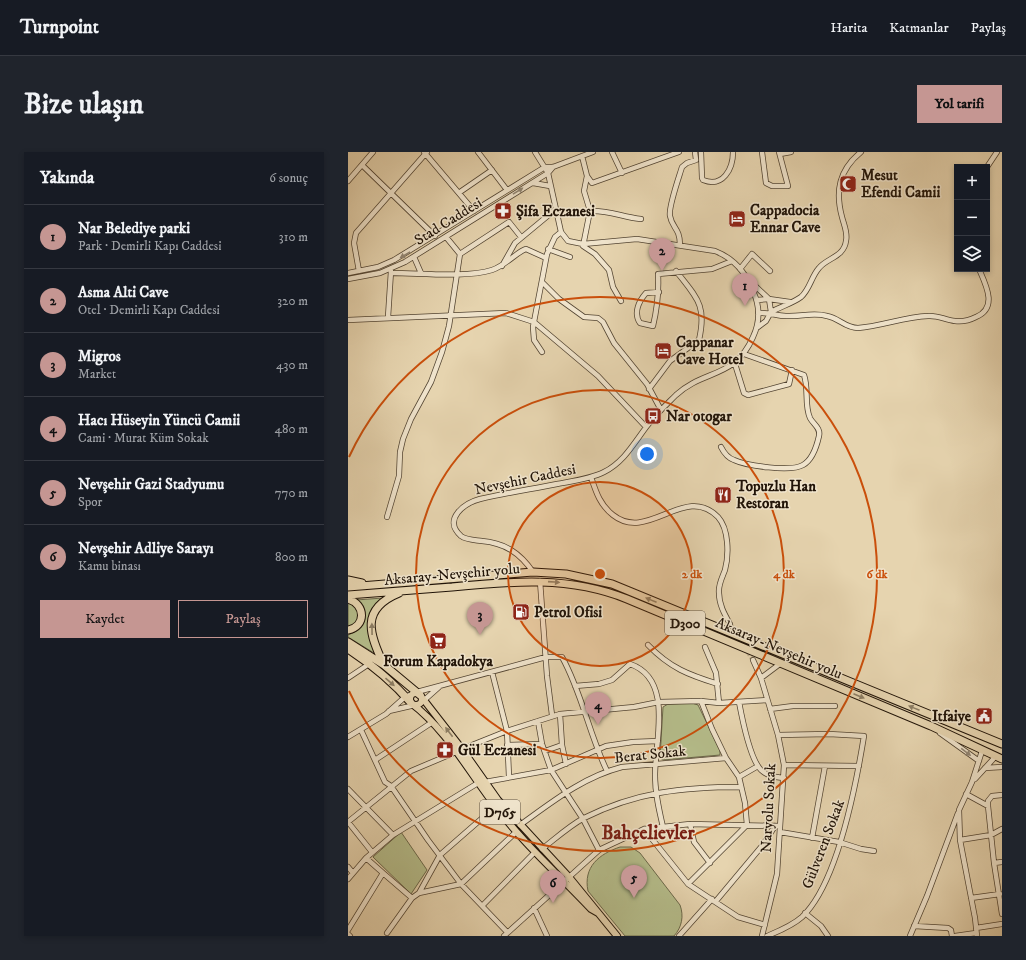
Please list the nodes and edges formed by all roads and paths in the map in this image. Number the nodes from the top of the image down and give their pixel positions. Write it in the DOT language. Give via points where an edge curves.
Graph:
graph roads {
  1 [pos="373,152"];
  2 [pos="478,152"];
  3 [pos="535,152"];
  4 [pos="593,152"];
  5 [pos="612,152"];
  6 [pos="679,152"];
  7 [pos="695,152"];
  8 [pos="701,152"];
  9 [pos="733,152"];
  10 [pos="762,152"];
  11 [pos="791,152"];
  12 [pos="861,152"];
  13 [pos="997,152"];
  14 [pos="426,153"];
  15 [pos="780,153"];
  16 [pos="582,156"];
  17 [pos="989,164"];
  18 [pos="362,165"];
  19 [pos="545,167"];
  20 [pos="554,167"];
  21 [pos="492,170"];
  22 [pos="548,173"];
  23 [pos="622,173"];
  24 [pos="587,176"];
  25 [pos="348,181"];
  26 [pos="531,183"];
  27 [pos="550,186"];
  28 [pos="507,190"];
  29 [pos="460,192"];
  30 [pos="390,193"];
  31 [pos="556,209"];
  32 [pos="474,211"];
  33 [pos="590,211"];
  34 [pos="641,219"];
  35 [pos="561,232"];
  36 [pos="435,236"];
  37 [pos="446,237"];
  38 [pos="521,237"];
  39 [pos="583,244"];
  40 [pos="680,245"];
  41 [pos="548,249"];
  42 [pos="460,254"];
  43 [pos="414,257"];
  44 [pos="570,257"];
  45 [pos="546,258"];
  46 [pos="732,262"];
  47 [pos="388,264"];
  48 [pos="502,266"];
  49 [pos="740,269"];
  50 [pos="359,271"];
  51 [pos="391,271"];
  52 [pos="770,271"];
  53 [pos="676,272"];
  54 [pos="980,272"];
  55 [pos="348,273"];
  56 [pos="421,273"];
  57 [pos="458,274"];
  58 [pos="348,279"];
  59 [pos="749,281"];
  60 [pos="542,282"];
  61 [pos="659,292"];
  62 [pos="769,299"];
  63 [pos="757,300"];
  64 [pos="621,301"];
  65 [pos="790,302"];
  66 [pos="771,312"];
  67 [pos="758,313"];
  68 [pos="451,315"];
  69 [pos="388,317"];
  70 [pos="348,320"];
  71 [pos="534,322"];
  72 [pos="758,327"];
  73 [pos="542,352"];
  74 [pos="744,354"];
  75 [pos="735,364"];
  76 [pos="792,370"];
  77 [pos="649,388"];
  78 [pos="661,410"];
  79 [pos="646,427"];
  80 [pos="721,447"];
  81 [pos="591,477"];
  82 [pos="387,516"];
  83 [pos="533,572"];
  84 [pos="348,580"];
  85 [pos="540,581"];
  86 [pos="380,584"];
  87 [pos="348,587"];
  88 [pos="404,591"];
  89 [pos="348,595"];
  90 [pos="348,599"];
  91 [pos="730,624"];
  92 [pos="348,630"];
  93 [pos="348,642"];
  94 [pos="648,646"];
  95 [pos="705,647"];
  96 [pos="348,650"];
  97 [pos="546,657"];
  98 [pos="753,660"];
  99 [pos="781,663"];
  100 [pos="369,664"];
  101 [pos="384,665"];
  102 [pos="492,672"];
  103 [pos="348,678"];
  104 [pos="761,678"];
  105 [pos="718,684"];
  106 [pos="440,686"];
  107 [pos="575,686"];
  108 [pos="405,697"];
  109 [pos="417,700"];
  110 [pos="768,700"];
  111 [pos="701,701"];
  112 [pos="659,702"];
  113 [pos="739,702"];
  114 [pos="719,703"];
  115 [pos="835,706"];
  116 [pos="770,709"];
  117 [pos="389,711"];
  118 [pos="584,711"];
  119 [pos="560,714"];
  120 [pos="552,715"];
  121 [pos="538,721"];
  122 [pos="432,723"];
  123 [pos="931,726"];
  124 [pos="361,730"];
  125 [pos="507,732"];
  126 [pos="778,735"];
  127 [pos="348,737"];
  128 [pos="987,738"];
  129 [pos="658,741"];
  130 [pos="1002,743"];
  131 [pos="542,744"];
  132 [pos="507,745"];
  133 [pos="562,745"];
  134 [pos="462,749"];
  135 [pos="596,749"];
  136 [pos="544,751"];
  137 [pos="982,751"];
  138 [pos="456,752"];
  139 [pos="999,757"];
  140 [pos="726,758"];
  141 [pos="375,760"];
  142 [pos="978,761"];
  143 [pos="566,764"];
  144 [pos="656,765"];
  145 [pos="758,766"];
  146 [pos="784,766"];
  147 [pos="824,766"];
  148 [pos="859,766"];
  149 [pos="1002,767"];
  150 [pos="985,768"];
  151 [pos="551,770"];
  152 [pos="607,771"];
  153 [pos="509,777"];
  154 [pos="739,777"];
  155 [pos="784,778"];
  156 [pos="478,782"];
  157 [pos="485,782"];
  158 [pos="972,782"];
  159 [pos="391,786"];
  160 [pos="741,787"];
  161 [pos="348,789"];
  162 [pos="566,792"];
  163 [pos="656,792"];
  164 [pos="966,794"];
  165 [pos="1002,794"];
  166 [pos="495,806"];
  167 [pos="988,806"];
  168 [pos="365,808"];
  169 [pos="959,810"];
  170 [pos="583,818"];
  171 [pos="414,820"];
  172 [pos="348,822"];
  173 [pos="690,824"];
  174 [pos="520,825"];
  175 [pos="747,825"];
  176 [pos="775,826"];
  177 [pos="780,826"];
  178 [pos="663,827"];
  179 [pos="644,829"];
  180 [pos="1002,829"];
  181 [pos="516,832"];
  182 [pos="780,832"];
  183 [pos="393,835"];
  184 [pos="991,835"];
  185 [pos="812,838"];
  186 [pos="960,840"];
  187 [pos="839,842"];
  188 [pos="542,849"];
  189 [pos="599,850"];
  190 [pos="874,851"];
  191 [pos="372,852"];
  192 [pos="535,852"];
  193 [pos="440,855"];
  194 [pos="366,858"];
  195 [pos="1002,862"];
  196 [pos="710,863"];
  197 [pos="994,864"];
  198 [pos="348,867"];
  199 [pos="353,873"];
  200 [pos="383,873"];
  201 [pos="348,878"];
  202 [pos="566,879"];
  203 [pos="461,884"];
  204 [pos="688,884"];
  205 [pos="418,893"];
  206 [pos="1001,894"];
  207 [pos="412,898"];
  208 [pos="971,898"];
  209 [pos="714,900"];
  210 [pos="483,905"];
  211 [pos="534,908"];
  212 [pos="805,913"];
  213 [pos="1002,914"];
  214 [pos="1002,924"];
  215 [pos="765,925"];
  216 [pos="914,926"];
  217 [pos="348,930"];
  218 [pos="976,932"];
  219 [pos="506,934"];
  220 [pos="387,935"];
  221 [pos="547,936"];
  222 [pos="617,936"];
  223 [pos="679,936"];
  224 [pos="764,936"];
  225 [pos="828,936"];
  226 [pos="910,936"];
  227 [pos="952,936"];
  228 [pos="955,936"];
  1 -- 18 [label="street"];
  2 -- 21 [label="street"];
  3 -- 19 [label="street"];
  4 -- 16 [label="street, Stad Caddesi"];
  5 -- 23 [label="street"];
  6 -- 23 [label="street"];
  7 -- 40 [label="street" via="696,160 682,168 669,211 670,219 679,232"];
  8 -- 9 [label="street" via="702,178 709,181 726,176 732,165"];
  10 -- 15 [label="street" via="766,183 772,186 788,186"];
  11 -- 15 [label="street"];
  12 -- 65 [label="street" via="844,171 838,188 846,243 839,254 818,269 805,293"];
  13 -- 17 [label="street"];
  14 -- 29 [label="street"];
  14 -- 30 [label="street"];
  16 -- 20 [label="street, Stad Caddesi"];
  16 -- 24 [label="street"];
  18 -- 25 [label="street"];
  18 -- 30 [label="street"];
  19 -- 20 [label="street, Stad Caddesi"];
  19 -- 22 [label="street"];
  19 -- 28 [label="street, Stad Caddesi"];
  20 -- 22 [label="street, Stad Caddesi"];
  21 -- 28 [label="street"];
  21 -- 29 [label="street"];
  22 -- 26 [label="street, Stad Caddesi"];
  22 -- 27 [label="street"];
  23 -- 24 [label="street" via="592,183"];
  24 -- 33 [label="street" via="584,191"];
  26 -- 27 [label="street"];
  37 -- 26 [label="street, Stad Caddesi, one-way"];
  27 -- 31 [label="street"];
  28 -- 32 [label="street, Stad Caddesi"];
  29 -- 32 [label="street"];
  30 -- 36 [label="street"];
  30 -- 50 [label="street" via="356,233 354,243"];
  31 -- 35 [label="street"];
  31 -- 38 [label="street"];
  32 -- 36 [label="street, Stad Caddesi"];
  33 -- 34 [label="street" via="607,210 626,218"];
  33 -- 39 [label="street"];
  35 -- 39 [label="street" via="568,241"];
  35 -- 41 [label="street"];
  36 -- 47 [label="street, Stad Caddesi, one-way"];
  37 -- 42 [label="street"];
  37 -- 43 [label="street, Stad Caddesi"];
  38 -- 42 [label="street" via="509,222"];
  38 -- 48 [label="street"];
  39 -- 40 [label="street" via="631,239"];
  39 -- 64 [label="street" via="585,249 595,254 609,270 613,287"];
  40 -- 46 [label="street" via="715,251"];
  41 -- 44 [label="street"];
  41 -- 45 [label="street"];
  42 -- 57 [label="street"];
  43 -- 51 [label="street, Stad Caddesi"];
  43 -- 56 [label="street"];
  45 -- 48 [label="street" via="523,250"];
  45 -- 60 [label="street"];
  46 -- 49 [label="street"];
  46 -- 53 [label="street" via="712,269"];
  47 -- 50 [label="street, Stad Caddesi"];
  47 -- 51 [label="street"];
  48 -- 57 [label="street" via="485,272"];
  49 -- 52 [label="street" via="752,254"];
  49 -- 59 [label="street"];
  50 -- 55 [label="street, Stad Caddesi"];
  51 -- 56 [label="street"];
  51 -- 58 [label="street, Stad Caddesi"];
  51 -- 69 [label="street"];
  53 -- 61 [label="street" via="658,274"];
  53 -- 77 [label="street" via="702,308 703,325 699,340 670,361"];
  54 -- 66 [label="street" via="989,293 989,303 983,313 971,319 955,321 928,316 858,328 822,315 785,316"];
  56 -- 57 [label="street"];
  57 -- 68 [label="street"];
  59 -- 62 [label="street"];
  59 -- 63 [label="street"];
  60 -- 71 [label="street"];
  60 -- 77 [label="street" via="559,300 584,317 598,318 603,322 614,343"];
  61 -- 61 [label="street" via="654,326 640,323 637,317 638,304 646,293"];
  62 -- 63 [label="street"];
  62 -- 65 [label="street"];
  62 -- 66 [label="street"];
  63 -- 67 [label="street"];
  65 -- 66 [label="street"];
  66 -- 67 [label="street"];
  66 -- 72 [label="street" via="766,321"];
  67 -- 72 [label="street"];
  68 -- 69 [label="street"];
  68 -- 71 [label="street" via="506,313"];
  68 -- 82 [label="street" via="434,375 410,419 403,439 399,476"];
  69 -- 70 [label="street"];
  71 -- 73 [label="street" via="534,340"];
  71 -- 79 [label="street" via="594,372"];
  72 -- 74 [label="street"];
  74 -- 75 [label="street"];
  74 -- 76 [label="street"];
  75 -- 76 [label="street" via="744,393 748,395 789,384"];
  75 -- 78 [label="street" via="682,390"];
  76 -- 80 [label="street" via="804,376 807,410 820,435 812,456 804,465 788,468 746,463 733,460"];
  77 -- 78 [label="street"];
  78 -- 79 [label="street"];
  79 -- 81 [label="street, Nevşehir Caddesi" via="618,462"];
  81 -- 83 [label="street, Nevşehir Caddesi" via="480,499 467,504 457,512 454,526 461,536 506,547 522,558"];
  81 -- 91 [label="street" via="596,494 604,506 615,517 629,523 645,523 674,510 691,506 711,511 720,519 725,530 726,558 719,586 719,598"];
  83 -- 86 [label="highway, Aksaray-Nevşehir yolu / D300"];
  128 -- 83 [label="highway, Aksaray-Nevşehir yolu / D300, one-way" via="612,584 566,574"];
  84 -- 86 [label="highway"];
  85 -- 88 [label="highway, Aksaray-Nevşehir yolu / D300"];
  85 -- 97 [label="street"];
  85 -- 99 [label="highway, Aksaray-Nevşehir yolu / D300, one-way" via="582,585 615,594"];
  86 -- 87 [label="highway, Aksaray-Nevşehir yolu / D300"];
  88 -- 89 [label="highway, Aksaray-Nevşehir yolu / D300"];
  101 -- 88 [label="highway, one-way" via="374,645 370,630 372,620 378,606 385,599"];
  90 -- 92 [label="highway" via="357,602 362,611 361,620"];
  93 -- 101 [label="highway, D765"];
  94 -- 105 [label="street" via="673,668"];
  95 -- 105 [label="street"];
  96 -- 100 [label="highway, D765"];
  97 -- 102 [label="street"];
  97 -- 107 [label="street" via="562,657"];
  97 -- 120 [label="street"];
  98 -- 104 [label="street, Naryolu Sokak"];
  99 -- 104 [label="street"];
  99 -- 123 [label="highway, Aksaray-Nevşehir yolu / D300, one-way"];
  100 -- 103 [label="street"];
  100 -- 108 [label="highway, D765, one-way"];
  101 -- 109 [label="highway, D765"];
  102 -- 106 [label="street"];
  102 -- 125 [label="street"];
  104 -- 110 [label="street, Naryolu Sokak"];
  105 -- 114 [label="street"];
  106 -- 109 [label="street"];
  106 -- 109 [label="street"];
  107 -- 112 [label="street" via="612,680 630,664 642,668"];
  107 -- 118 [label="street"];
  108 -- 109 [label="highway, D765"];
  108 -- 117 [label="street"];
  109 -- 117 [label="street"];
  109 -- 122 [label="main road, D765"];
  134 -- 109 [label="main road, D765, one-way"];
  110 -- 113 [label="street"];
  110 -- 116 [label="street, Naryolu Sokak"];
  111 -- 112 [label="street"];
  111 -- 114 [label="street"];
  111 -- 140 [label="street"];
  112 -- 118 [label="street"];
  112 -- 129 [label="street"];
  113 -- 114 [label="street"];
  113 -- 145 [label="street" via="754,760"];
  115 -- 116 [label="street"];
  116 -- 126 [label="street, Naryolu Sokak"];
  117 -- 124 [label="street"];
  118 -- 119 [label="street"];
  118 -- 135 [label="street"];
  119 -- 120 [label="street"];
  119 -- 133 [label="street"];
  120 -- 121 [label="street"];
  121 -- 125 [label="street"];
  121 -- 131 [label="street"];
  122 -- 138 [label="main road, D765"];
  122 -- 141 [label="street"];
  123 -- 137 [label="highway, Aksaray-Nevşehir yolu / D300"];
  123 -- 142 [label="street, one-way"];
  124 -- 127 [label="street"];
  124 -- 141 [label="street"];
  125 -- 132 [label="street"];
  125 -- 134 [label="street"];
  126 -- 146 [label="street, Naryolu Sokak"];
  126 -- 148 [label="street, Gülveren Sokak" via="864,736"];
  128 -- 130 [label="highway, Aksaray-Nevşehir yolu / D300"];
  128 -- 137 [label="highway"];
  129 -- 135 [label="street" via="633,742"];
  129 -- 144 [label="street"];
  130 -- 139 [label="highway"];
  131 -- 132 [label="street"];
  131 -- 136 [label="street"];
  132 -- 153 [label="street"];
  133 -- 136 [label="street"];
  133 -- 143 [label="street"];
  134 -- 157 [label="main road, D765"];
  135 -- 143 [label="street"];
  135 -- 152 [label="street"];
  136 -- 151 [label="street"];
  137 -- 139 [label="highway, Aksaray-Nevşehir yolu / D300"];
  137 -- 142 [label="street"];
  138 -- 156 [label="main road, D765"];
  138 -- 159 [label="street" via="411,771"];
  139 -- 150 [label="street"];
  140 -- 144 [label="street, Berat Sokak"];
  140 -- 154 [label="street"];
  141 -- 159 [label="street" via="385,782"];
  142 -- 158 [label="street"];
  143 -- 151 [label="street"];
  144 -- 152 [label="street, Berat Sokak" via="622,767"];
  144 -- 163 [label="street"];
  145 -- 154 [label="street"];
  145 -- 155 [label="street" via="772,776"];
  146 -- 147 [label="street"];
  146 -- 155 [label="street, Naryolu Sokak"];
  147 -- 148 [label="street"];
  147 -- 185 [label="street"];
  148 -- 187 [label="street, Gülveren Sokak" via="852,801"];
  149 -- 150 [label="street"];
  150 -- 158 [label="street"];
  151 -- 153 [label="street"];
  151 -- 162 [label="street"];
  152 -- 162 [label="street, Berat Sokak"];
  153 -- 157 [label="street"];
  154 -- 160 [label="street"];
  155 -- 177 [label="street, Naryolu Sokak"];
  156 -- 166 [label="main road, D765"];
  156 -- 171 [label="street"];
  157 -- 174 [label="main road, D765"];
  158 -- 164 [label="street"];
  159 -- 168 [label="street"];
  159 -- 171 [label="street"];
  160 -- 163 [label="street" via="679,788"];
  160 -- 175 [label="street"];
  161 -- 168 [label="street"];
  162 -- 170 [label="street"];
  162 -- 174 [label="street, Berat Sokak"];
  163 -- 170 [label="street"];
  163 -- 178 [label="street"];
  164 -- 167 [label="street"];
  164 -- 169 [label="street"];
  165 -- 167 [label="street" via="992,796"];
  166 -- 181 [label="main road, D765"];
  166 -- 193 [label="street"];
  167 -- 184 [label="street"];
  168 -- 172 [label="street"];
  168 -- 183 [label="street"];
  169 -- 186 [label="street"];
  169 -- 216 [label="street"];
  170 -- 188 [label="street"];
  170 -- 189 [label="street"];
  171 -- 183 [label="street"];
  171 -- 193 [label="street"];
  172 -- 191 [label="street"];
  173 -- 175 [label="street"];
  173 -- 178 [label="street"];
  173 -- 196 [label="street" via="694,842"];
  174 -- 188 [label="main road, D765"];
  175 -- 176 [label="street"];
  175 -- 196 [label="street"];
  176 -- 177 [label="street"];
  176 -- 209 [label="street" via="762,846"];
  177 -- 182 [label="street, Naryolu Sokak"];
  178 -- 179 [label="street"];
  179 -- 189 [label="street"];
  179 -- 204 [label="street"];
  180 -- 184 [label="street"];
  181 -- 192 [label="main road, D765"];
  181 -- 203 [label="street"];
  182 -- 185 [label="street"];
  182 -- 215 [label="street, Naryolu Sokak" via="776,878"];
  183 -- 191 [label="street"];
  184 -- 186 [label="street"];
  184 -- 197 [label="street"];
  185 -- 187 [label="street"];
  186 -- 208 [label="street"];
  187 -- 190 [label="street"];
  187 -- 212 [label="street, Gülveren Sokak" via="824,884"];
  188 -- 202 [label="main road, D765"];
  189 -- 202 [label="street"];
  191 -- 194 [label="street"];
  192 -- 202 [label="main road, D765"];
  192 -- 210 [label="street"];
  193 -- 203 [label="street"];
  193 -- 205 [label="street"];
  194 -- 199 [label="street"];
  194 -- 200 [label="street"];
  195 -- 197 [label="street"];
  196 -- 204 [label="street"];
  197 -- 206 [label="street"];
  198 -- 199 [label="street"];
  199 -- 201 [label="street"];
  200 -- 207 [label="street"];
  200 -- 217 [label="street"];
  202 -- 211 [label="street"];
  202 -- 222 [label="main road, D765"];
  203 -- 205 [label="street"];
  203 -- 210 [label="street"];
  204 -- 209 [label="street"];
  205 -- 207 [label="street"];
  206 -- 208 [label="street"];
  206 -- 213 [label="street"];
  207 -- 220 [label="street"];
  208 -- 218 [label="street"];
  209 -- 215 [label="street" via="738,916"];
  209 -- 223 [label="street"];
  210 -- 219 [label="street"];
  211 -- 219 [label="street"];
  211 -- 221 [label="street"];
  212 -- 224 [label="street, Gülveren Sokak" via="788,926"];
  212 -- 225 [label="street" via="821,926"];
  214 -- 218 [label="street"];
  215 -- 224 [label="street, Naryolu Sokak"];
  216 -- 226 [label="street"];
  216 -- 227 [label="street" via="948,928"];
  218 -- 228 [label="street"];
}
